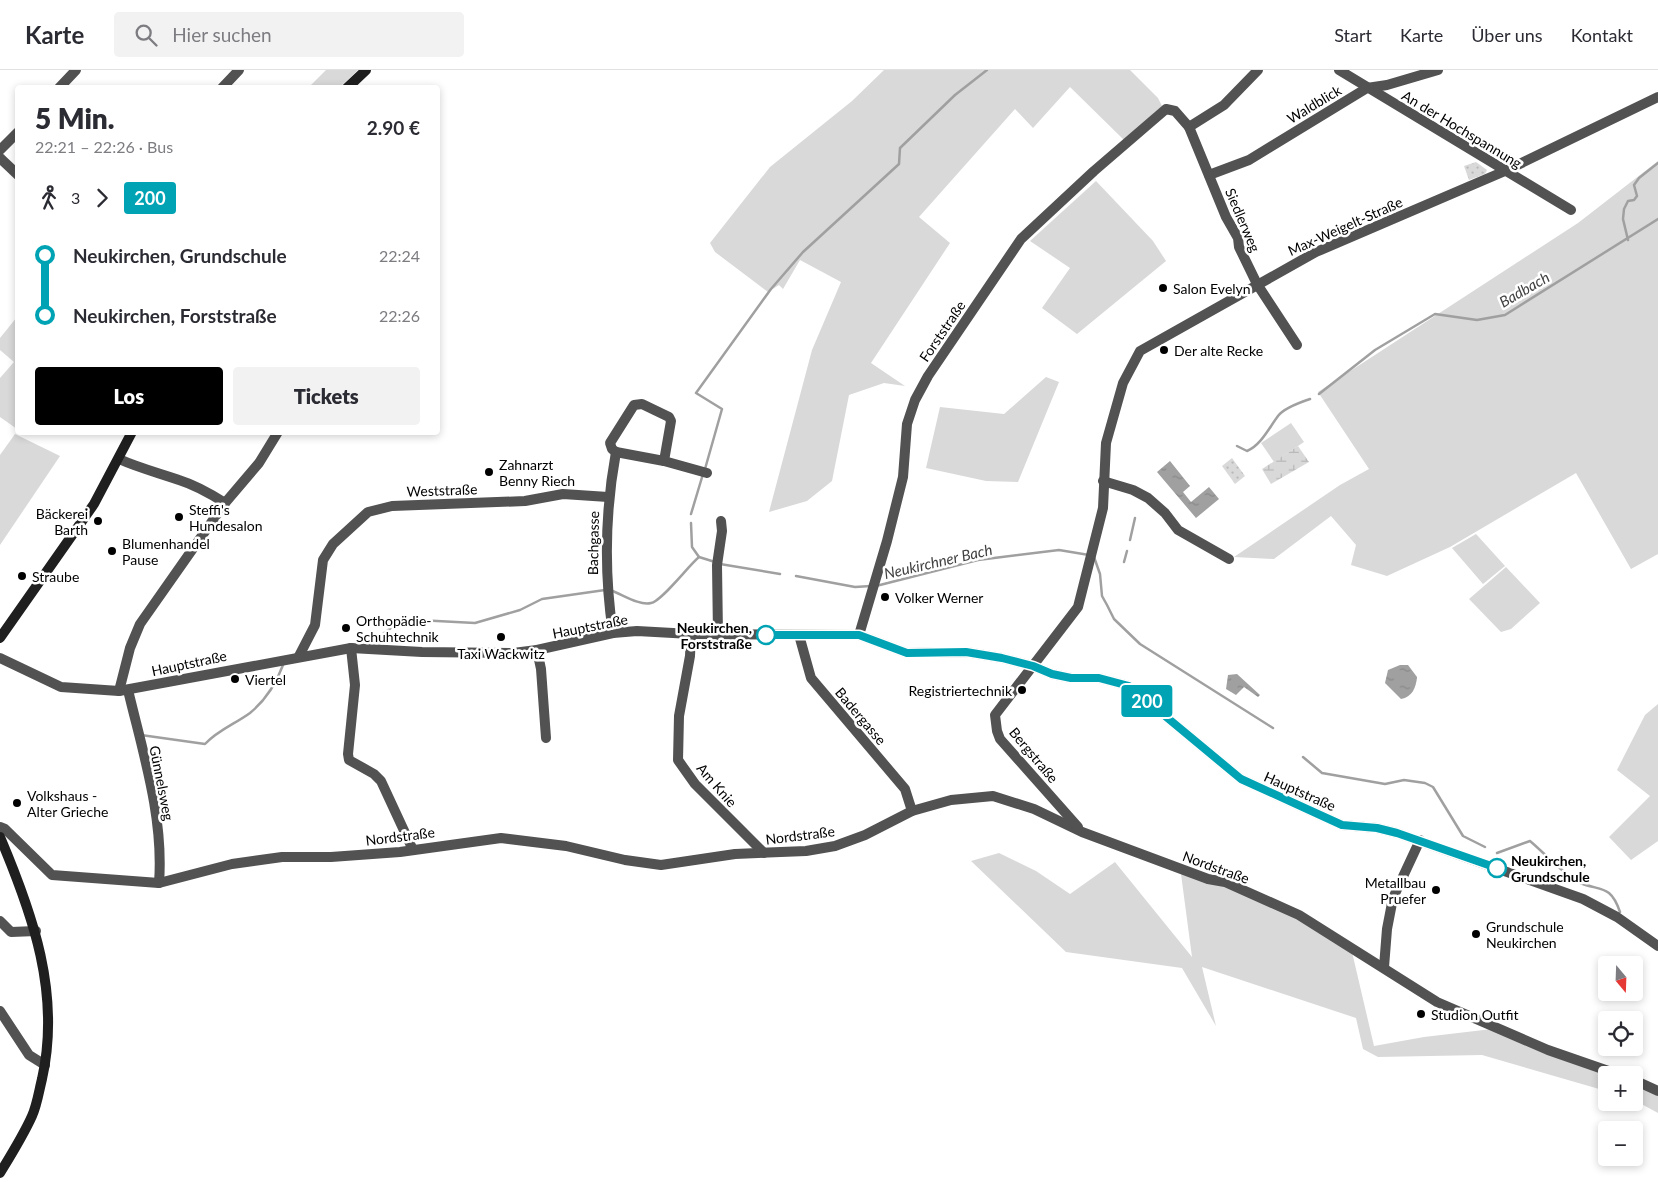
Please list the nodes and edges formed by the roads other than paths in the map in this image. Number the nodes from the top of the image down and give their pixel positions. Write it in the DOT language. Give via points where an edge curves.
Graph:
graph roads {
  1 [pos="76,70"];
  2 [pos="238,70"];
  3 [pos="366,70"];
  4 [pos="1258,70"];
  5 [pos="1338,70"];
  6 [pos="1438,70"];
  7 [pos="62,85"];
  8 [pos="225,85"];
  9 [pos="350,85"];
  10 [pos="1367,88"];
  11 [pos="1658,97"];
  12 [pos="1166,109"];
  13 [pos="1189,127"];
  14 [pos="15,135"];
  15 [pos="0,150"];
  16 [pos="0,158"];
  17 [pos="1504,171"];
  18 [pos="15,172"];
  19 [pos="1209,175"];
  20 [pos="1571,210"];
  21 [pos="1257,284"];
  22 [pos="1297,345"];
  23 [pos="131,435"];
  24 [pos="276,435"];
  25 [pos="616,452"];
  26 [pos="119,459"];
  27 [pos="664,461"];
  28 [pos="703,472"];
  29 [pos="1103,481"];
  30 [pos="608,497"];
  31 [pos="225,503"];
  32 [pos="721,521"];
  33 [pos="1229,559"];
  34 [pos="613,633"];
  35 [pos="690,634"];
  36 [pos="799,634"];
  37 [pos="718,635"];
  38 [pos="859,635"];
  39 [pos="0,638"];
  40 [pos="351,648"];
  41 [pos="537,650"];
  42 [pos="299,656"];
  43 [pos="0,658"];
  44 [pos="1033,666"];
  45 [pos="123,690"];
  46 [pos="546,738"];
  47 [pos="912,811"];
  48 [pos="0,827"];
  49 [pos="1082,832"];
  50 [pos="0,836"];
  51 [pos="1420,840"];
  52 [pos="413,850"];
  53 [pos="764,853"];
  54 [pos="159,883"];
  55 [pos="0,920"];
  56 [pos="36,931"];
  57 [pos="1658,946"];
  58 [pos="1384,967"];
  59 [pos="0,1011"];
  60 [pos="45,1065"];
  61 [pos="1598,1067"];
  62 [pos="1643,1084"];
  63 [pos="1658,1091"];
  64 [pos="0,1172"];
  1 -- 7 [label="street"];
  2 -- 8 [label="street"];
  3 -- 9 [label="main road"];
  4 -- 13 [label="street" via="1224,106"];
  5 -- 10 [label="street, An der Hochspannung"];
  6 -- 10 [label="street, Waldblick"];
  10 -- 17 [label="street, An der Hochspannung"];
  10 -- 19 [label="street, Waldblick" via="1249,160"];
  11 -- 17 [label="street, Max-Weigelt-Straße"];
  12 -- 13 [label="street, Siedlerweg" via="1175,111"];
  12 -- 38 [label="street, Forststraße" via="1021,239 928,376 907,424 903,477"];
  13 -- 19 [label="street, Siedlerweg"];
  14 -- 15 [label="street"];
  16 -- 18 [label="street"];
  17 -- 20 [label="street, An der Hochspannung"];
  17 -- 21 [label="street, Max-Weigelt-Straße" via="1316,252"];
  19 -- 21 [label="street, Siedlerweg"];
  21 -- 22 [label="street, Siedlerweg"];
  21 -- 29 [label="street, Max-Weigelt-Straße" via="1140,351 1124,383 1106,443"];
  23 -- 26 [label="main road"];
  24 -- 31 [label="street" via="259,462"];
  25 -- 27 [label="street"];
  25 -- 27 [label="street, Bachgasse" via="610,443 638,403 669,418"];
  25 -- 30 [label="street, Bachgasse"];
  26 -- 31 [label="street" via="151,473 179,480"];
  26 -- 39 [label="main road" via="76,531"];
  27 -- 28 [label="street"];
  29 -- 33 [label="street" via="1148,498 1178,530"];
  29 -- 44 [label="street, Max-Weigelt-Straße" via="1102,508 1078,607"];
  30 -- 34 [label="street, Bachgasse" via="607,590"];
  30 -- 42 [label="street, Weststraße" via="562,494 525,501 392,506 368,512 333,544 323,560 315,625"];
  31 -- 45 [label="street" via="140,624 130,648"];
  32 -- 37 [label="street" via="717,563"];
  34 -- 35 [label="street, Hauptstraße"];
  34 -- 41 [label="street, Hauptstraße"];
  35 -- 37 [label="street, Hauptstraße"];
  35 -- 53 [label="street, Am Knie" via="690,656 679,716 678,760 695,784"];
  36 -- 37 [label="street, Hauptstraße"];
  36 -- 38 [label="street, Hauptstraße"];
  36 -- 47 [label="street, Badergasse" via="811,678 905,790"];
  38 -- 44 [label="street, Hauptstraße" via="907,653 966,652"];
  40 -- 41 [label="street, Hauptstraße" via="513,653"];
  40 -- 42 [label="street, Hauptstraße"];
  40 -- 52 [label="street" via="355,685 349,760 381,781"];
  41 -- 46 [label="street"];
  42 -- 45 [label="street, Hauptstraße"];
  43 -- 45 [label="street, Hauptstraße" via="61,686"];
  44 -- 49 [label="street, Bergstraße" via="999,708 996,731"];
  44 -- 51 [label="street, Hauptstraße" via="1071,678 1099,678 1129,686 1241,779 1342,825 1377,828"];
  45 -- 54 [label="street, Günnelsweg" via="152,791"];
  47 -- 49 [label="street, Nordstraße" via="951,800 993,796 1034,809"];
  47 -- 53 [label="street, Nordstraße" via="835,846"];
  48 -- 54 [label="street, Nordstraße" via="52,875"];
  49 -- 58 [label="street, Nordstraße" via="1208,879 1225,882 1299,915"];
  50 -- 56 [label="main road"];
  51 -- 57 [label="street, Hauptstraße" via="1584,898"];
  51 -- 58 [label="street" via="1393,898"];
  52 -- 53 [label="street, Nordstraße" via="501,838 566,846 661,865"];
  52 -- 54 [label="street, Nordstraße" via="331,857 282,857 232,864"];
  55 -- 56 [label="street" via="12,932"];
  56 -- 60 [label="main road" via="49,1000 49,1042"];
  58 -- 61 [label="street, Nordstraße" via="1408,985 1466,1015"];
  59 -- 60 [label="street" via="29,1055"];
  60 -- 64 [label="main road" via="32,1115"];
  62 -- 63 [label="street"];
}
